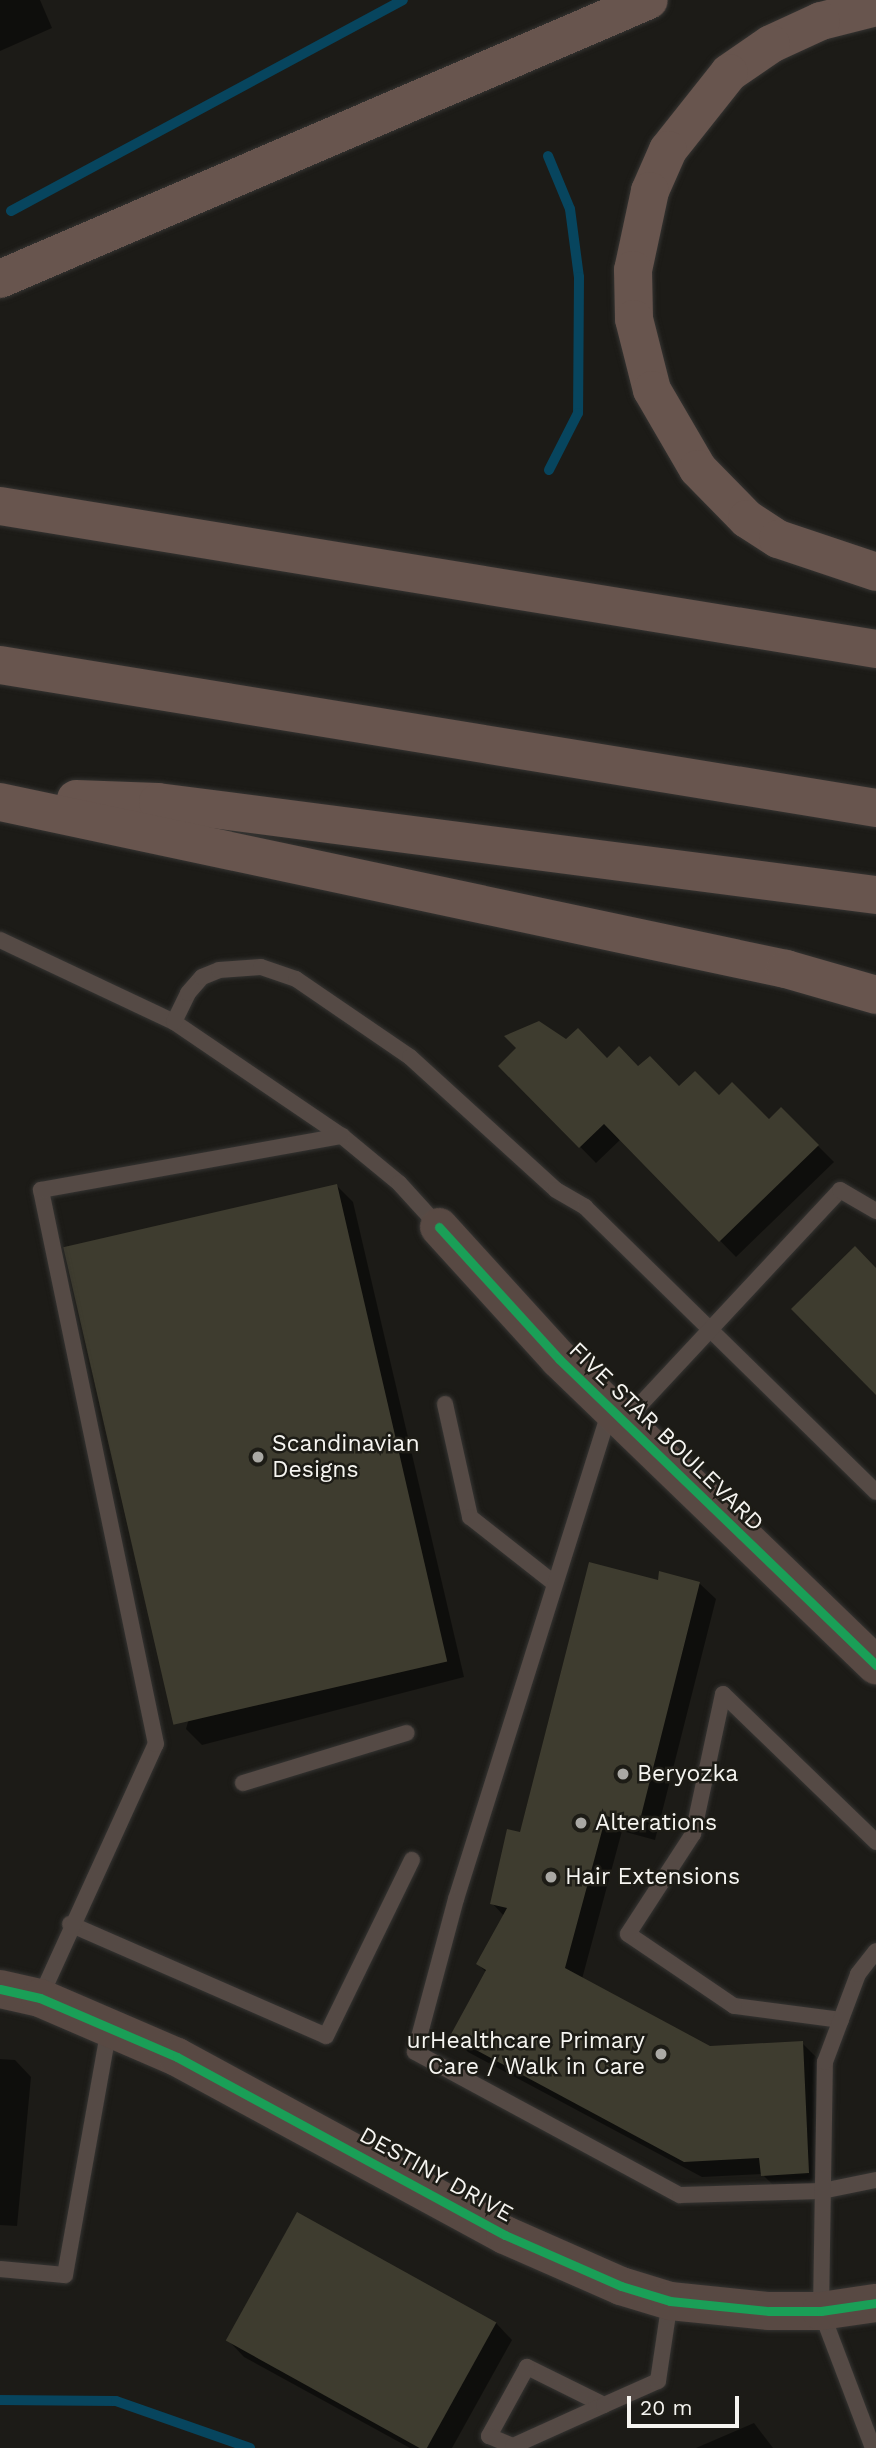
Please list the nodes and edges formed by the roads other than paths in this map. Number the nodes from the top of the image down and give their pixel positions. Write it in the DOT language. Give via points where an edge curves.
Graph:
graph roads {
  1 [pos="649,0"];
  2 [pos="876,7"];
  3 [pos="0,279"];
  4 [pos="0,506"];
  5 [pos="876,572"];
  6 [pos="876,649"];
  7 [pos="0,665"];
  8 [pos="0,797"];
  9 [pos="0,802"];
  10 [pos="876,808"];
  11 [pos="876,895"];
  12 [pos="0,940"];
  13 [pos="876,995"];
  14 [pos="174,1022"];
  15 [pos="342,1136"];
  16 [pos="876,1211"];
  17 [pos="439,1227"];
  18 [pos="711,1329"];
  19 [pos="446,1404"];
  20 [pos="617,1416"];
  21 [pos="876,1492"];
  22 [pos="555,1584"];
  23 [pos="876,1665"];
  24 [pos="407,1733"];
  25 [pos="243,1783"];
  26 [pos="876,1842"];
  27 [pos="412,1860"];
  28 [pos="70,1924"];
  29 [pos="876,1951"];
  30 [pos="0,1989"];
  31 [pos="40,1998"];
  32 [pos="841,2020"];
  33 [pos="109,2025"];
  34 [pos="876,2180"];
  35 [pos="822,2191"];
  36 [pos="0,2269"];
  37 [pos="670,2301"];
  38 [pos="876,2303"];
  39 [pos="821,2311"];
  40 [pos="604,2405"];
  41 [pos="873,2448"];
  1 -- 3 [label="highway"];
  2 -- 5 [label="highway" via="821,21 771,44 729,73 667,150 650,191 633,270 635,319 652,390 698,469 747,519 778,539 810,554"];
  4 -- 6 [label="highway"];
  7 -- 10 [label="highway"];
  8 -- 11 [label="highway" via="158,802"];
  9 -- 13 [label="highway" via="786,969"];
  12 -- 14 [label="lane"];
  14 -- 15 [label="lane"];
  14 -- 18 [label="lane" via="195,985 219,970 261,967 296,979 447,1087 556,1190 585,1207"];
  15 -- 17 [label="lane" via="399,1183"];
  15 -- 28 [label="lane" via="41,1190 156,1744"];
  16 -- 18 [label="lane" via="841,1190"];
  17 -- 20 [label="street, FIVE STAR BOULEVARD"];
  18 -- 20 [label="lane"];
  18 -- 21 [label="lane"];
  19 -- 22 [label="lane" via="470,1517"];
  20 -- 22 [label="lane"];
  20 -- 23 [label="street, FIVE STAR BOULEVARD"];
  22 -- 35 [label="lane" via="456,1899 415,2052 680,2195"];
  24 -- 25 [label="lane"];
  26 -- 32 [label="lane" via="723,1694 693,1835 628,1934 734,2006"];
  27 -- 28 [label="lane" via="326,2035"];
  28 -- 31 [label="lane"];
  29 -- 32 [label="lane" via="858,1974"];
  30 -- 31 [label="street, DESTINY DRIVE"];
  31 -- 33 [label="street, DESTINY DRIVE"];
  32 -- 35 [label="lane" via="825,2062"];
  33 -- 36 [label="lane" via="65,2275"];
  33 -- 37 [label="street, DESTINY DRIVE" via="246,2092 505,2235 600,2278"];
  34 -- 35 [label="lane"];
  35 -- 39 [label="lane"];
  37 -- 39 [label="street, DESTINY DRIVE"];
  37 -- 40 [label="lane" via="658,2381"];
  38 -- 39 [label="street, DESTINY DRIVE"];
  39 -- 41 [label="lane"];
  40 -- 40 [label="lane" via="513,2446 489,2436 527,2367"];
}
